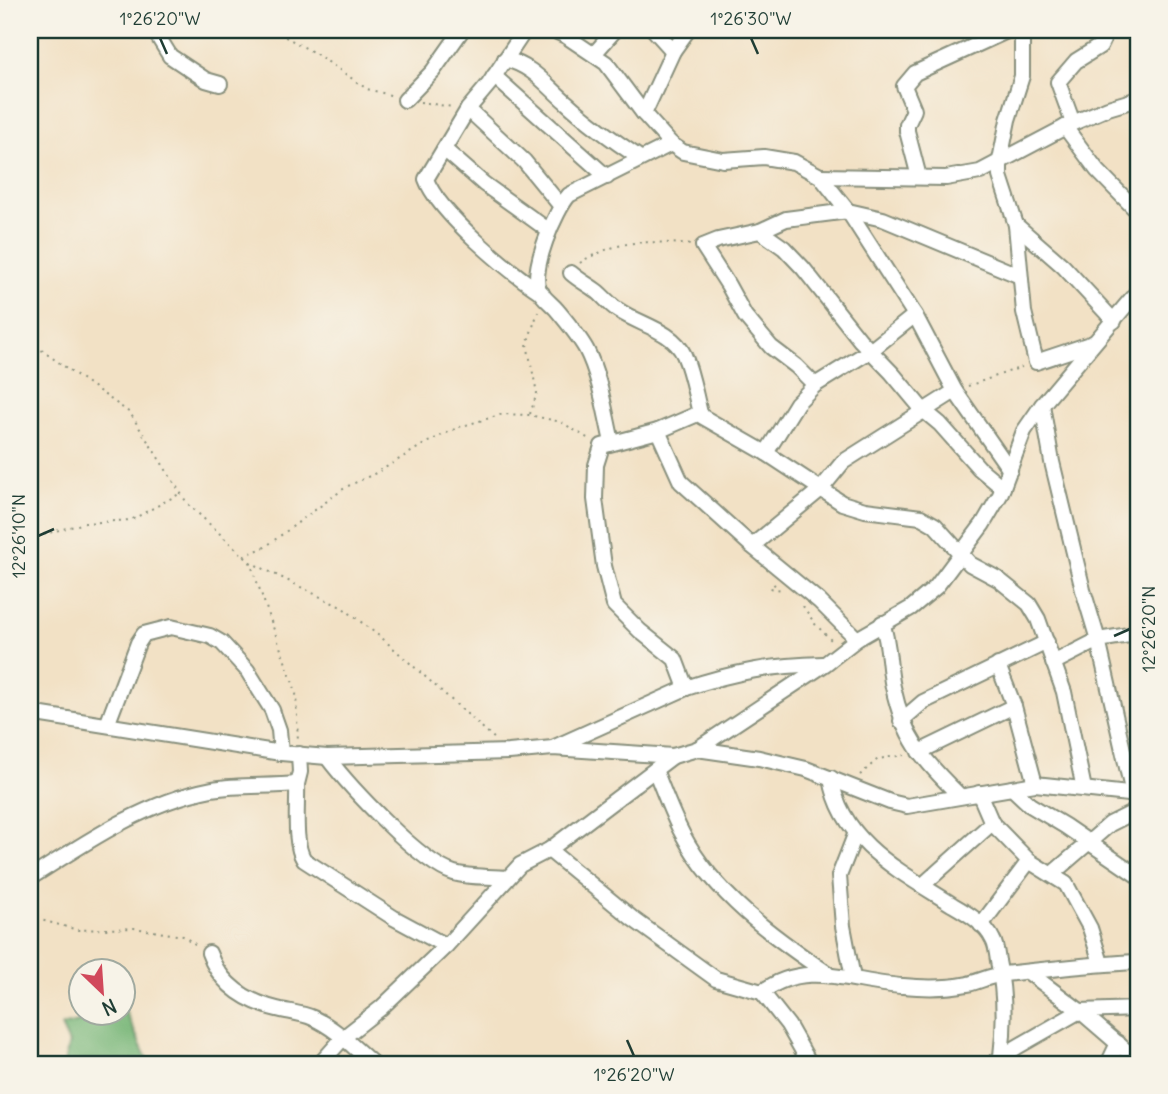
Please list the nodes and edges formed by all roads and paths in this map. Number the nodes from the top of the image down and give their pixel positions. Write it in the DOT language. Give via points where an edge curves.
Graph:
graph roads {
  1 [pos="154,30"];
  2 [pos="273,30"];
  3 [pos="462,30"];
  4 [pos="525,30"];
  5 [pos="615,30"];
  6 [pos="654,30"];
  7 [pos="688,30"];
  8 [pos="1009,30"];
  9 [pos="1022,30"];
  10 [pos="1100,30"];
  11 [pos="564,32"];
  12 [pos="673,51"];
  13 [pos="594,54"];
  14 [pos="505,59"];
  15 [pos="494,76"];
  16 [pos="220,84"];
  17 [pos="1138,99"];
  18 [pos="405,100"];
  19 [pos="468,109"];
  20 [pos="644,114"];
  21 [pos="1069,125"];
  22 [pos="671,144"];
  23 [pos="444,149"];
  24 [pos="640,158"];
  25 [pos="1000,160"];
  26 [pos="820,176"];
  27 [pos="607,177"];
  28 [pos="919,177"];
  29 [pos="560,205"];
  30 [pos="848,211"];
  31 [pos="1138,212"];
  32 [pos="1016,225"];
  33 [pos="548,230"];
  34 [pos="760,230"];
  35 [pos="572,273"];
  36 [pos="1020,276"];
  37 [pos="1138,291"];
  38 [pos="542,293"];
  39 [pos="915,315"];
  40 [pos="1114,321"];
  41 [pos="30,342"];
  42 [pos="1093,343"];
  43 [pos="870,351"];
  44 [pos="1036,362"];
  45 [pos="815,384"];
  46 [pos="955,391"];
  47 [pos="1042,405"];
  48 [pos="922,410"];
  49 [pos="700,413"];
  50 [pos="658,431"];
  51 [pos="607,444"];
  52 [pos="766,453"];
  53 [pos="1010,470"];
  54 [pos="1003,488"];
  55 [pos="821,489"];
  56 [pos="180,493"];
  57 [pos="30,538"];
  58 [pos="752,546"];
  59 [pos="962,553"];
  60 [pos="244,556"];
  61 [pos="250,562"];
  62 [pos="787,575"];
  63 [pos="788,591"];
  64 [pos="800,601"];
  65 [pos="882,623"];
  66 [pos="1138,631"];
  67 [pos="857,639"];
  68 [pos="1098,640"];
  69 [pos="1047,642"];
  70 [pos="841,650"];
  71 [pos="1053,663"];
  72 [pos="825,664"];
  73 [pos="998,666"];
  74 [pos="687,688"];
  75 [pos="1014,706"];
  76 [pos="30,713"];
  77 [pos="901,721"];
  78 [pos="107,725"];
  79 [pos="553,748"];
  80 [pos="697,749"];
  81 [pos="509,752"];
  82 [pos="919,752"];
  83 [pos="281,753"];
  84 [pos="299,754"];
  85 [pos="673,756"];
  86 [pos="327,757"];
  87 [pos="655,770"];
  88 [pos="831,778"];
  89 [pos="297,784"];
  90 [pos="1035,784"];
  91 [pos="848,785"];
  92 [pos="1012,788"];
  93 [pos="1084,789"];
  94 [pos="979,793"];
  95 [pos="1136,795"];
  96 [pos="959,796"];
  97 [pos="1138,810"];
  98 [pos="992,823"];
  99 [pos="855,835"];
  100 [pos="1087,842"];
  101 [pos="549,850"];
  102 [pos="1029,861"];
  103 [pos="1052,874"];
  104 [pos="1138,876"];
  105 [pos="30,877"];
  106 [pos="508,878"];
  107 [pos="923,885"];
  108 [pos="30,917"];
  109 [pos="981,925"];
  110 [pos="446,946"];
  111 [pos="209,953"];
  112 [pos="1138,962"];
  113 [pos="1101,963"];
  114 [pos="1028,972"];
  115 [pos="827,973"];
  116 [pos="1001,974"];
  117 [pos="853,978"];
  118 [pos="762,992"];
  119 [pos="1138,1009"];
  120 [pos="1080,1011"];
  121 [pos="344,1037"];
  122 [pos="1118,1043"];
  123 [pos="996,1060"];
  124 [pos="1138,1061"];
  125 [pos="320,1064"];
  126 [pos="373,1064"];
  127 [pos="810,1064"];
  128 [pos="1108,1064"];
  1 -- 16 [label="street" via="170,56"];
  2 -- 18 [label="path" via="368,89"];
  3 -- 18 [label="street"];
  4 -- 14 [label="street"];
  5 -- 13 [label="street"];
  6 -- 12 [label="street"];
  7 -- 12 [label="street"];
  8 -- 28 [label="street" via="915,74 904,86 914,110 907,131"];
  9 -- 25 [label="street" via="1021,76"];
  10 -- 21 [label="street" via="1100,46 1076,61 1058,82"];
  11 -- 13 [label="street"];
  12 -- 20 [label="street"];
  13 -- 20 [label="street"];
  14 -- 15 [label="street"];
  14 -- 24 [label="street" via="523,64"];
  15 -- 19 [label="street"];
  15 -- 27 [label="street"];
  17 -- 21 [label="street"];
  18 -- 19 [label="path"];
  19 -- 23 [label="street"];
  19 -- 29 [label="street" via="524,161"];
  20 -- 22 [label="street"];
  21 -- 25 [label="street"];
  21 -- 31 [label="street" via="1097,170"];
  22 -- 24 [label="street"];
  22 -- 26 [label="street" via="706,158 764,157 794,162"];
  23 -- 33 [label="street"];
  23 -- 38 [label="street" via="426,179 431,191 500,263"];
  24 -- 27 [label="street"];
  25 -- 28 [label="street" via="962,176"];
  25 -- 32 [label="street" via="1003,189"];
  26 -- 28 [label="street"];
  26 -- 30 [label="street"];
  27 -- 29 [label="street" via="569,195"];
  29 -- 33 [label="street"];
  30 -- 34 [label="street" via="786,219"];
  30 -- 36 [label="street" via="883,219"];
  30 -- 39 [label="street"];
  32 -- 36 [label="street"];
  32 -- 40 [label="street" via="1063,266"];
  33 -- 38 [label="street" via="536,281"];
  34 -- 43 [label="street" via="803,268"];
  34 -- 45 [label="street" via="703,246 745,316 771,347"];
  35 -- 49 [label="street" via="615,309 677,344"];
  36 -- 44 [label="street"];
  37 -- 40 [label="street"];
  38 -- 51 [label="street" via="586,350 600,391"];
  39 -- 43 [label="street"];
  39 -- 46 [label="street"];
  40 -- 42 [label="street"];
  41 -- 56 [label="path" via="130,413"];
  42 -- 44 [label="street"];
  42 -- 47 [label="street"];
  43 -- 45 [label="street"];
  43 -- 48 [label="street"];
  44 -- 46 [label="path"];
  45 -- 52 [label="street" via="797,403"];
  46 -- 48 [label="street"];
  46 -- 53 [label="street"];
  47 -- 53 [label="street" via="1024,431"];
  47 -- 68 [label="street" via="1052,463"];
  48 -- 54 [label="street"];
  48 -- 55 [label="street" via="843,462"];
  49 -- 50 [label="street"];
  49 -- 52 [label="street"];
  50 -- 51 [label="street"];
  50 -- 58 [label="street" via="681,482"];
  51 -- 60 [label="path" via="561,422 529,415 503,414 459,427 346,487 265,547"];
  51 -- 74 [label="street" via="596,465 595,499 614,605 675,659"];
  52 -- 55 [label="street"];
  53 -- 54 [label="street"];
  54 -- 59 [label="street"];
  55 -- 58 [label="street"];
  55 -- 59 [label="street" via="842,503 865,510 921,517"];
  56 -- 57 [label="path" via="131,520 85,523"];
  56 -- 60 [label="path"];
  58 -- 62 [label="street"];
  59 -- 65 [label="street" via="923,600"];
  59 -- 69 [label="street" via="1029,604"];
  60 -- 61 [label="path"];
  61 -- 81 [label="path" via="343,608"];
  61 -- 84 [label="path" via="296,692"];
  62 -- 63 [label="path" via="770,587"];
  62 -- 67 [label="street"];
  64 -- 70 [label="path"];
  65 -- 67 [label="street"];
  65 -- 77 [label="street"];
  66 -- 68 [label="street"];
  67 -- 70 [label="street"];
  68 -- 71 [label="street"];
  68 -- 95 [label="street"];
  69 -- 71 [label="street"];
  69 -- 73 [label="street"];
  70 -- 72 [label="street"];
  71 -- 93 [label="street" via="1064,692"];
  72 -- 74 [label="street" via="756,668"];
  72 -- 80 [label="street"];
  73 -- 75 [label="street"];
  73 -- 77 [label="street" via="923,702"];
  74 -- 79 [label="street"];
  75 -- 82 [label="street"];
  75 -- 90 [label="street"];
  76 -- 78 [label="street"];
  77 -- 82 [label="street"];
  78 -- 83 [label="street"];
  78 -- 83 [label="street" via="138,643 144,634 171,627 210,636 247,670 272,710"];
  79 -- 81 [label="street"];
  79 -- 85 [label="street"];
  80 -- 85 [label="street"];
  80 -- 88 [label="street" via="759,758"];
  81 -- 86 [label="street"];
  82 -- 91 [label="path" via="878,759"];
  82 -- 96 [label="street"];
  83 -- 84 [label="street"];
  84 -- 86 [label="street"];
  84 -- 89 [label="street"];
  85 -- 87 [label="street"];
  86 -- 106 [label="street" via="361,798 434,865 455,874"];
  87 -- 101 [label="street"];
  87 -- 115 [label="street" via="683,835 705,870 786,946"];
  88 -- 91 [label="street"];
  88 -- 99 [label="street"];
  89 -- 105 [label="street" via="211,789 167,802 103,832"];
  89 -- 110 [label="street" via="298,836 304,860"];
  90 -- 92 [label="street"];
  90 -- 93 [label="street"];
  91 -- 96 [label="street" via="906,806"];
  92 -- 94 [label="street"];
  92 -- 100 [label="street" via="1030,806"];
  93 -- 95 [label="street"];
  94 -- 96 [label="street"];
  94 -- 98 [label="street"];
  97 -- 100 [label="street"];
  98 -- 102 [label="street"];
  98 -- 107 [label="street"];
  99 -- 107 [label="street" via="888,864"];
  99 -- 117 [label="street" via="839,876"];
  100 -- 103 [label="street"];
  100 -- 104 [label="street"];
  101 -- 106 [label="street" via="520,864"];
  101 -- 118 [label="street" via="716,979"];
  102 -- 103 [label="street"];
  102 -- 109 [label="street"];
  103 -- 113 [label="street" via="1066,884 1090,928"];
  106 -- 110 [label="street"];
  107 -- 109 [label="street"];
  108 -- 111 [label="path" via="78,930 134,928 183,936"];
  109 -- 116 [label="street" via="993,940"];
  110 -- 121 [label="street"];
  111 -- 121 [label="street" via="215,971 234,991 273,1008 312,1017"];
  112 -- 113 [label="street"];
  113 -- 114 [label="street"];
  114 -- 116 [label="street"];
  114 -- 120 [label="street"];
  115 -- 117 [label="street"];
  115 -- 118 [label="street" via="788,979"];
  116 -- 117 [label="street" via="965,985 935,987"];
  116 -- 123 [label="street" via="1006,1021"];
  118 -- 127 [label="street"];
  119 -- 120 [label="street"];
  120 -- 122 [label="street"];
  120 -- 123 [label="street"];
  121 -- 125 [label="street"];
  121 -- 126 [label="street"];
  122 -- 124 [label="street"];
  122 -- 128 [label="street"];
}
